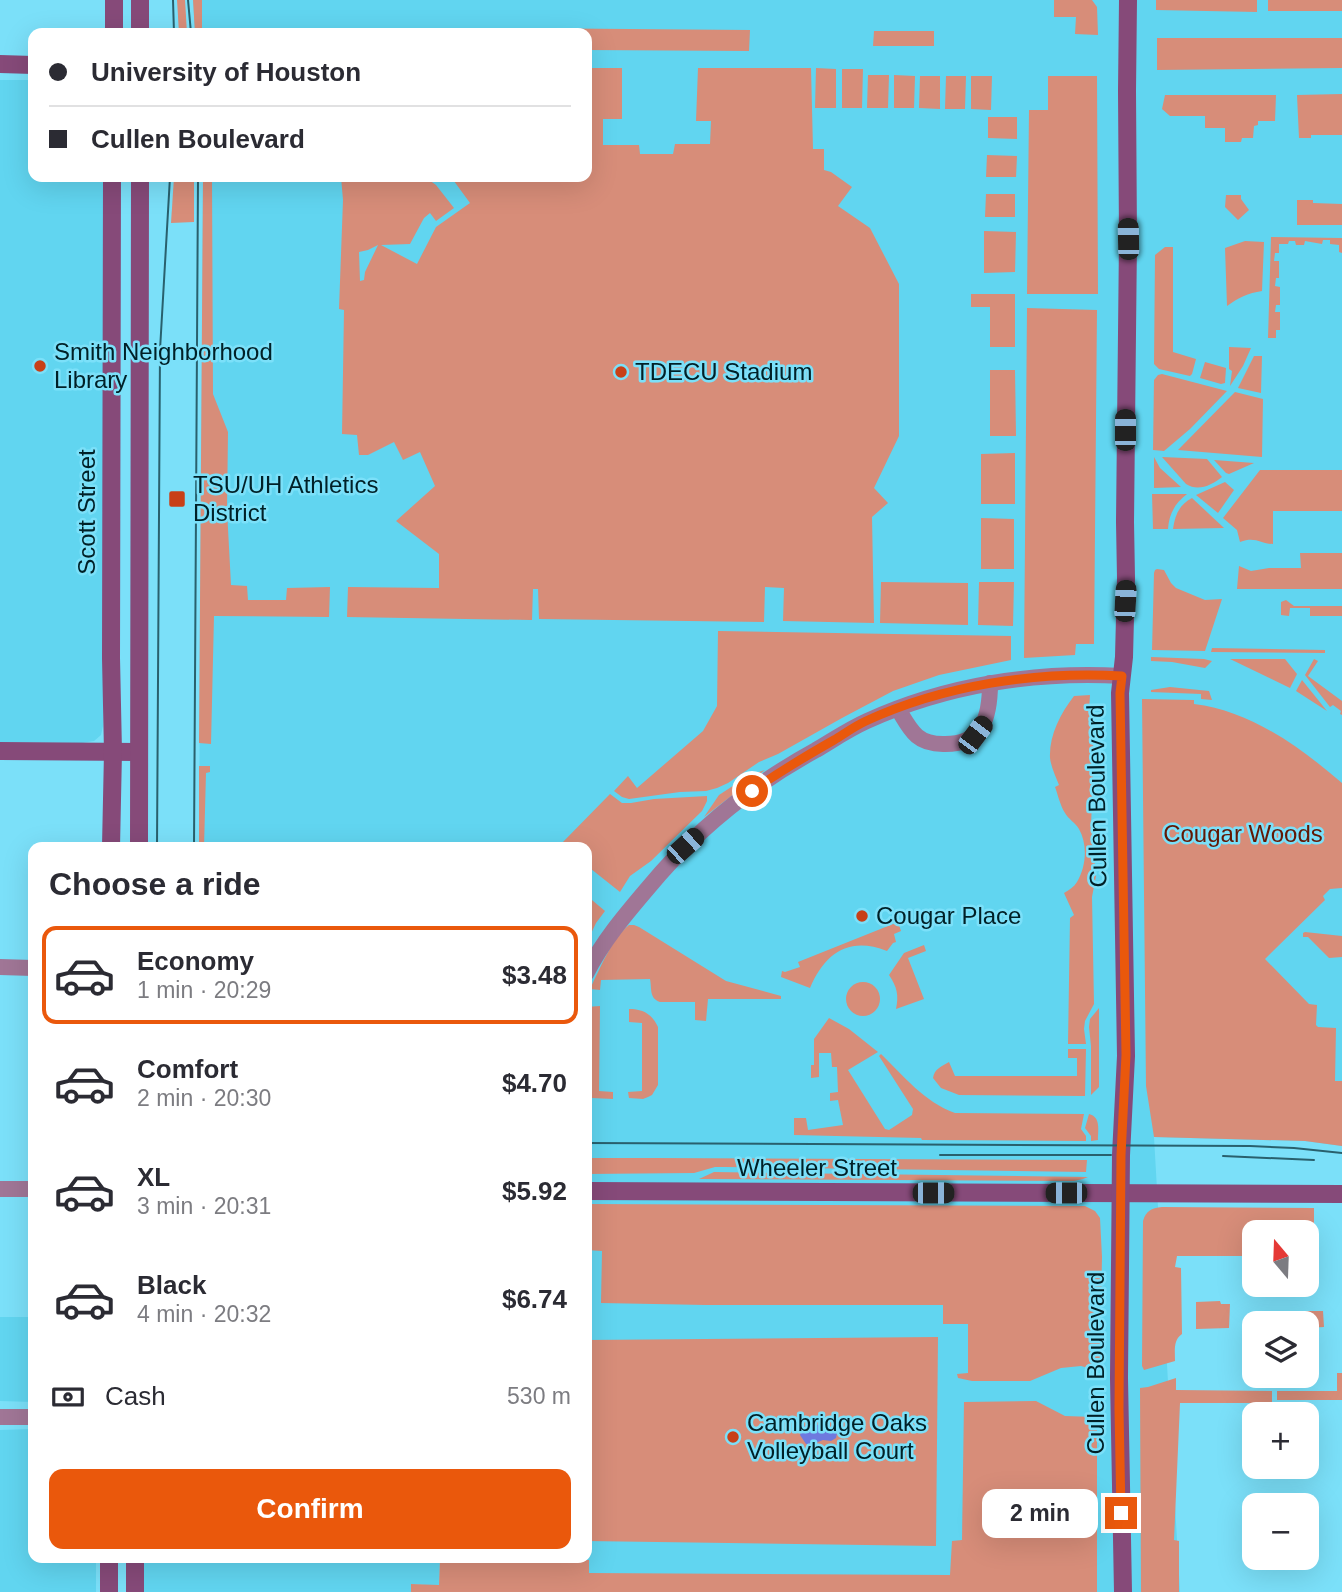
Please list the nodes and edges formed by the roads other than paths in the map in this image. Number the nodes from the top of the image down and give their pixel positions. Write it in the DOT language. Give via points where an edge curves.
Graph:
graph roads {
  1 [pos="114,0"];
  2 [pos="140,0"];
  3 [pos="1128,0"];
  4 [pos="114,28"];
  5 [pos="140,28"];
  6 [pos="0,64"];
  7 [pos="28,65"];
  8 [pos="112,182"];
  9 [pos="140,182"];
  10 [pos="111,308"];
  11 [pos="140,308"];
  12 [pos="111,547"];
  13 [pos="140,547"];
  14 [pos="1122,676"];
  15 [pos="990,683"];
  16 [pos="898,709"];
  17 [pos="0,751"];
  18 [pos="113,752"];
  19 [pos="139,752"];
  20 [pos="111,842"];
  21 [pos="139,842"];
  22 [pos="592,965"];
  23 [pos="0,967"];
  24 [pos="28,968"];
  25 [pos="0,1189"];
  26 [pos="28,1189"];
  27 [pos="592,1191"];
  28 [pos="1121,1194"];
  29 [pos="1342,1194"];
  30 [pos="0,1417"];
  31 [pos="28,1417"];
  32 [pos="109,1563"];
  33 [pos="135,1563"];
  34 [pos="109,1592"];
  35 [pos="135,1592"];
  36 [pos="1123,1592"];
  1 -- 4 [label="main road"];
  2 -- 5 [label="main road"];
  3 -- 14 [label="main road, Cullen Boulevard"];
  6 -- 7 [label="main road"];
  8 -- 10 [label="main road, Scott Street"];
  9 -- 11 [label="main road"];
  10 -- 11 [label="main road"];
  10 -- 12 [label="main road, Scott Street"];
  11 -- 13 [label="main road"];
  12 -- 13 [label="main road"];
  12 -- 18 [label="main road, Scott Street"];
  13 -- 19 [label="main road"];
  14 -- 15 [label="street" via="1055,676"];
  14 -- 28 [label="main road, Cullen Boulevard" via="1126,1055"];
  15 -- 16 [label="street"];
  15 -- 16 [label="street" via="986,720 975,735 957,744 934,744 918,737"];
  16 -- 22 [label="street" via="792,763 710,824 662,870"];
  17 -- 18 [label="main road"];
  18 -- 19 [label="main road"];
  18 -- 20 [label="main road, Scott Street"];
  19 -- 21 [label="main road"];
  23 -- 24 [label="street"];
  25 -- 26 [label="street"];
  27 -- 28 [label="main road, Wheeler Street"];
  28 -- 29 [label="main road, Wheeler Street"];
  28 -- 36 [label="main road, Cullen Boulevard"];
  30 -- 31 [label="street"];
  32 -- 34 [label="main road"];
  33 -- 35 [label="main road"];
}
